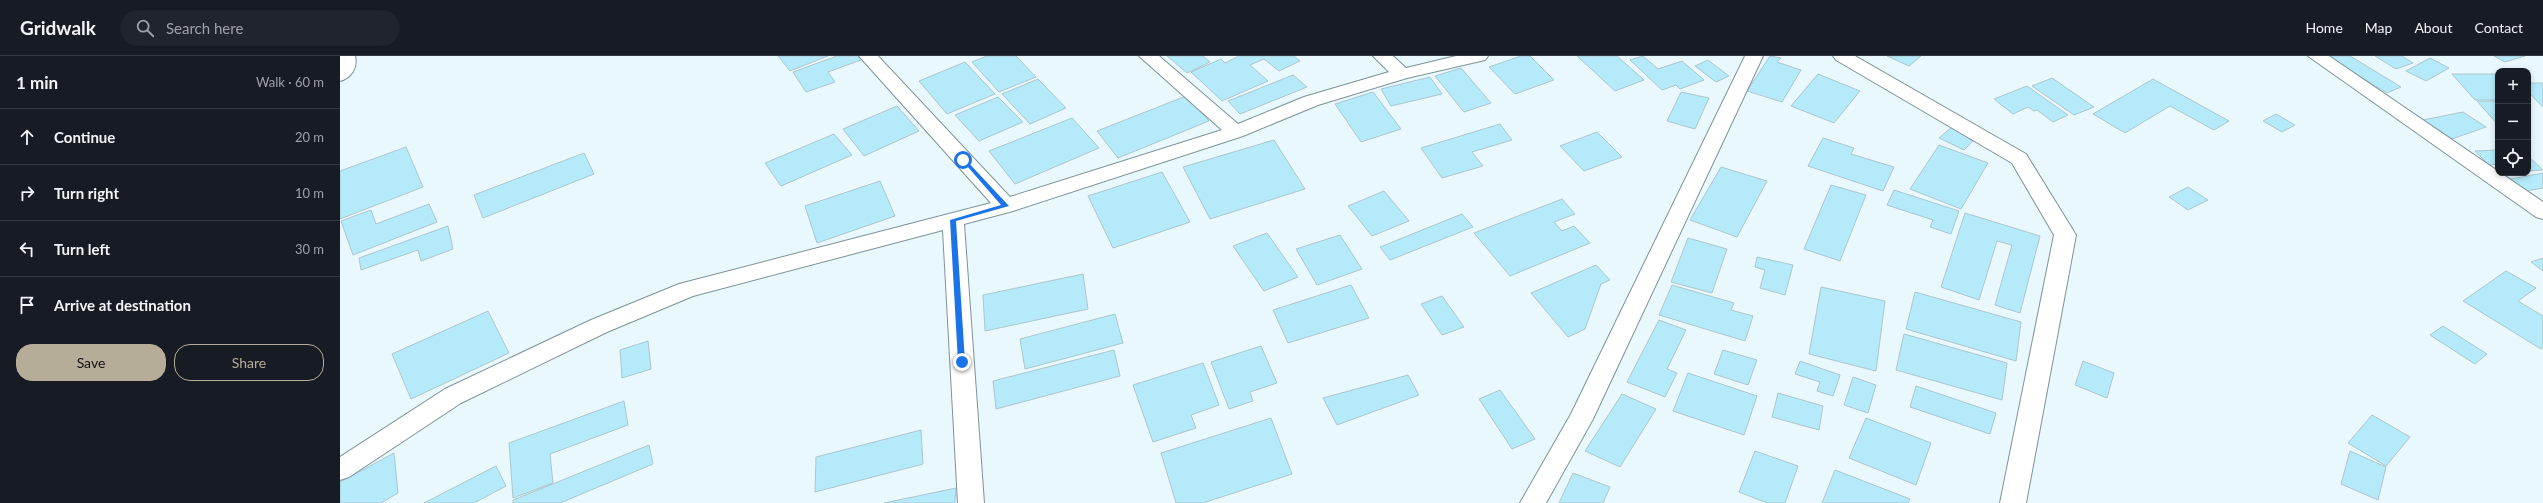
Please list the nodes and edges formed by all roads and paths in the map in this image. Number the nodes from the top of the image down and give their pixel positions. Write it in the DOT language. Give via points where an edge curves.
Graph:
graph roads {
  1 [pos="346,56"];
  2 [pos="868,56"];
  3 [pos="1148,56"];
  4 [pos="1382,56"];
  5 [pos="1479,56"];
  6 [pos="1754,56"];
  7 [pos="1842,56"];
  8 [pos="2318,56"];
  9 [pos="1402,74"];
  10 [pos="340,75"];
  11 [pos="1236,132"];
  12 [pos="1006,206"];
  13 [pos="2543,212"];
  14 [pos="953,220"];
  15 [pos="340,470"];
  16 [pos="971,503"];
  17 [pos="1534,503"];
  18 [pos="2013,503"];
  1 -- 10 [label="street" via="349,63"];
  2 -- 12 [label="street"];
  3 -- 11 [label="street"];
  4 -- 9 [label="street"];
  5 -- 9 [label="street"];
  6 -- 17 [label="street" via="1581,420"];
  7 -- 18 [label="street" via="2019,159 2065,235"];
  8 -- 13 [label="street"];
  9 -- 11 [label="street" via="1311,101"];
  11 -- 12 [label="street"];
  12 -- 14 [label="street"];
  14 -- 15 [label="street" via="687,290 599,326 453,396"];
  14 -- 16 [label="street"];
}
